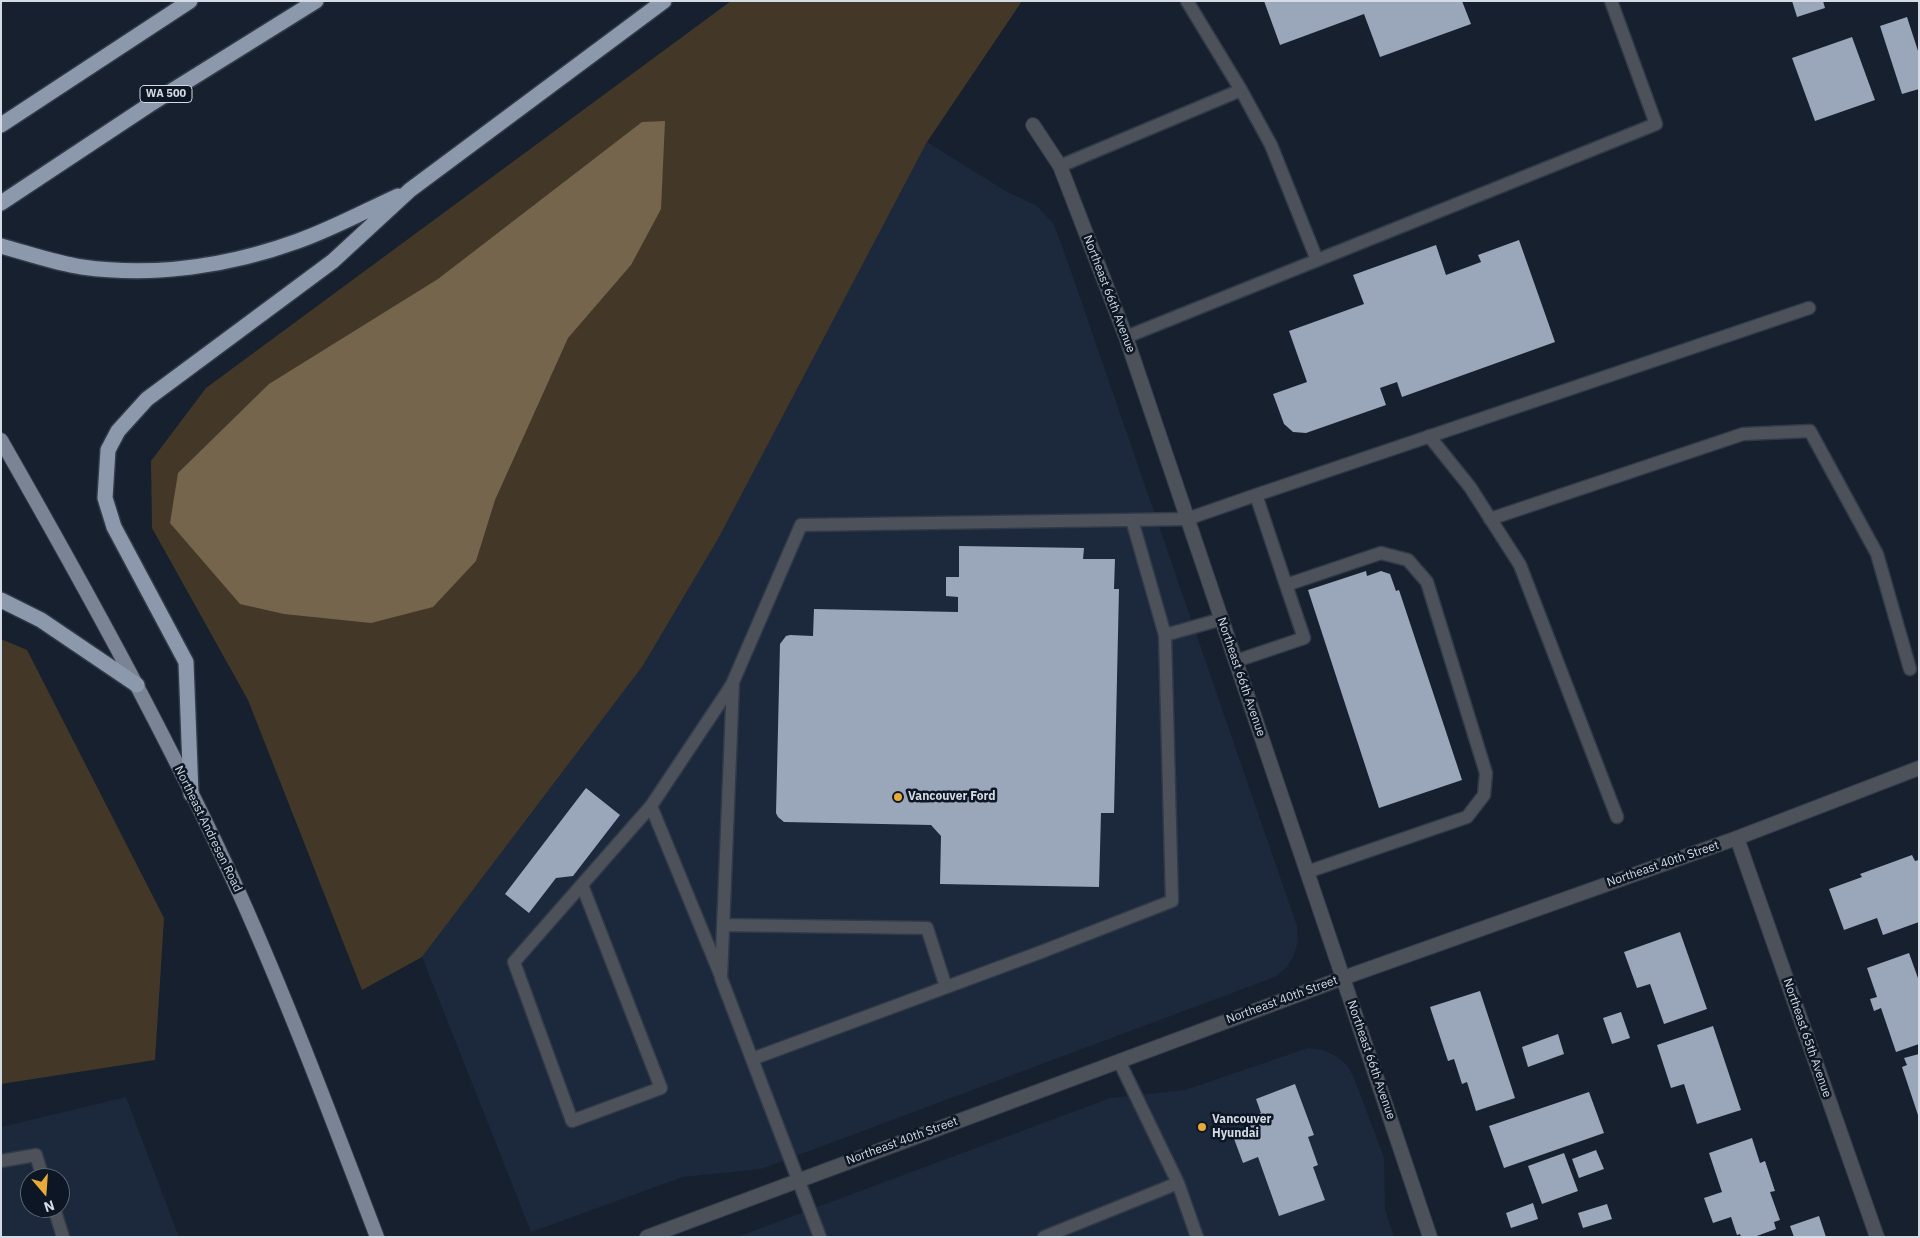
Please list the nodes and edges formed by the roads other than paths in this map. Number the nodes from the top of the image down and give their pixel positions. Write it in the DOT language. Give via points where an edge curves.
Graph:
graph roads {
  1 [pos="190,1"];
  2 [pos="316,1"];
  3 [pos="664,1"];
  4 [pos="1187,1"];
  5 [pos="1611,1"];
  6 [pos="1241,90"];
  7 [pos="1,125"];
  8 [pos="1033,125"];
  9 [pos="1060,166"];
  10 [pos="410,190"];
  11 [pos="1,203"];
  12 [pos="1,246"];
  13 [pos="1317,260"];
  14 [pos="1809,308"];
  15 [pos="1126,337"];
  16 [pos="1429,436"];
  17 [pos="1,440"];
  18 [pos="1256,495"];
  19 [pos="1188,519"];
  20 [pos="1490,519"];
  21 [pos="1132,520"];
  22 [pos="1286,585"];
  23 [pos="1,600"];
  24 [pos="1222,619"];
  25 [pos="1165,635"];
  26 [pos="1236,661"];
  27 [pos="1910,669"];
  28 [pos="733,682"];
  29 [pos="137,685"];
  30 [pos="1919,768"];
  31 [pos="191,794"];
  32 [pos="651,806"];
  33 [pos="1617,817"];
  34 [pos="1737,838"];
  35 [pos="1307,872"];
  36 [pos="582,885"];
  37 [pos="724,925"];
  38 [pos="722,978"];
  39 [pos="1343,978"];
  40 [pos="946,987"];
  41 [pos="752,1059"];
  42 [pos="1119,1061"];
  43 [pos="1,1161"];
  44 [pos="40,1168"];
  45 [pos="798,1180"];
  46 [pos="1178,1183"];
  47 [pos="57,1218"];
  48 [pos="64,1237"];
  49 [pos="377,1237"];
  50 [pos="647,1237"];
  51 [pos="820,1237"];
  52 [pos="1044,1237"];
  53 [pos="1198,1237"];
  54 [pos="1430,1237"];
  55 [pos="1878,1237"];
  1 -- 7 [label="highway"];
  2 -- 11 [label="highway, WA 500"];
  3 -- 10 [label="highway"];
  4 -- 6 [label="lane"];
  5 -- 13 [label="lane" via="1656,124"];
  6 -- 9 [label="lane"];
  6 -- 13 [label="lane" via="1271,145"];
  8 -- 9 [label="street, Northeast 66th Avenue"];
  9 -- 15 [label="street, Northeast 66th Avenue"];
  10 -- 12 [label="highway" via="299,241 239,260 191,267 142,270 81,267"];
  10 -- 31 [label="highway" via="332,261 147,398 118,431 108,450 105,498 114,526 186,662"];
  13 -- 15 [label="lane"];
  14 -- 16 [label="lane"];
  15 -- 19 [label="street, Northeast 66th Avenue"];
  16 -- 18 [label="lane"];
  16 -- 20 [label="lane" via="1470,487"];
  17 -- 29 [label="main road, Northeast Andresen Road"];
  18 -- 19 [label="lane"];
  18 -- 22 [label="lane"];
  19 -- 21 [label="lane"];
  19 -- 24 [label="street, Northeast 66th Avenue"];
  20 -- 27 [label="lane" via="1743,434 1810,431 1877,554"];
  20 -- 33 [label="lane" via="1520,565"];
  21 -- 25 [label="lane"];
  21 -- 28 [label="lane" via="801,525"];
  22 -- 26 [label="lane" via="1304,638"];
  22 -- 35 [label="lane" via="1381,553 1408,560 1427,582 1486,773 1484,795 1467,817"];
  23 -- 29 [label="highway" via="41,620"];
  24 -- 25 [label="lane"];
  24 -- 26 [label="street, Northeast 66th Avenue"];
  25 -- 40 [label="lane" via="1172,901"];
  26 -- 35 [label="street, Northeast 66th Avenue"];
  28 -- 32 [label="lane"];
  28 -- 37 [label="lane"];
  29 -- 31 [label="main road, Northeast Andresen Road"];
  30 -- 34 [label="street, Northeast 40th Street"];
  31 -- 49 [label="main road, Northeast Andresen Road" via="280,987"];
  32 -- 36 [label="lane"];
  32 -- 38 [label="lane"];
  34 -- 39 [label="street, Northeast 40th Street"];
  34 -- 55 [label="street, Northeast 65th Avenue"];
  35 -- 39 [label="street, Northeast 66th Avenue"];
  36 -- 36 [label="lane" via="514,962 572,1121 661,1088"];
  37 -- 38 [label="lane"];
  37 -- 40 [label="lane" via="927,928"];
  38 -- 41 [label="lane"];
  39 -- 42 [label="street, Northeast 40th Street"];
  39 -- 54 [label="street, Northeast 66th Avenue"];
  40 -- 41 [label="lane"];
  41 -- 45 [label="lane"];
  42 -- 45 [label="street, Northeast 40th Street"];
  42 -- 46 [label="lane"];
  43 -- 44 [label="lane" via="36,1155"];
  45 -- 50 [label="street, Northeast 40th Street"];
  45 -- 51 [label="lane"];
  46 -- 52 [label="lane"];
  46 -- 53 [label="lane"];
  47 -- 48 [label="lane"];
}
